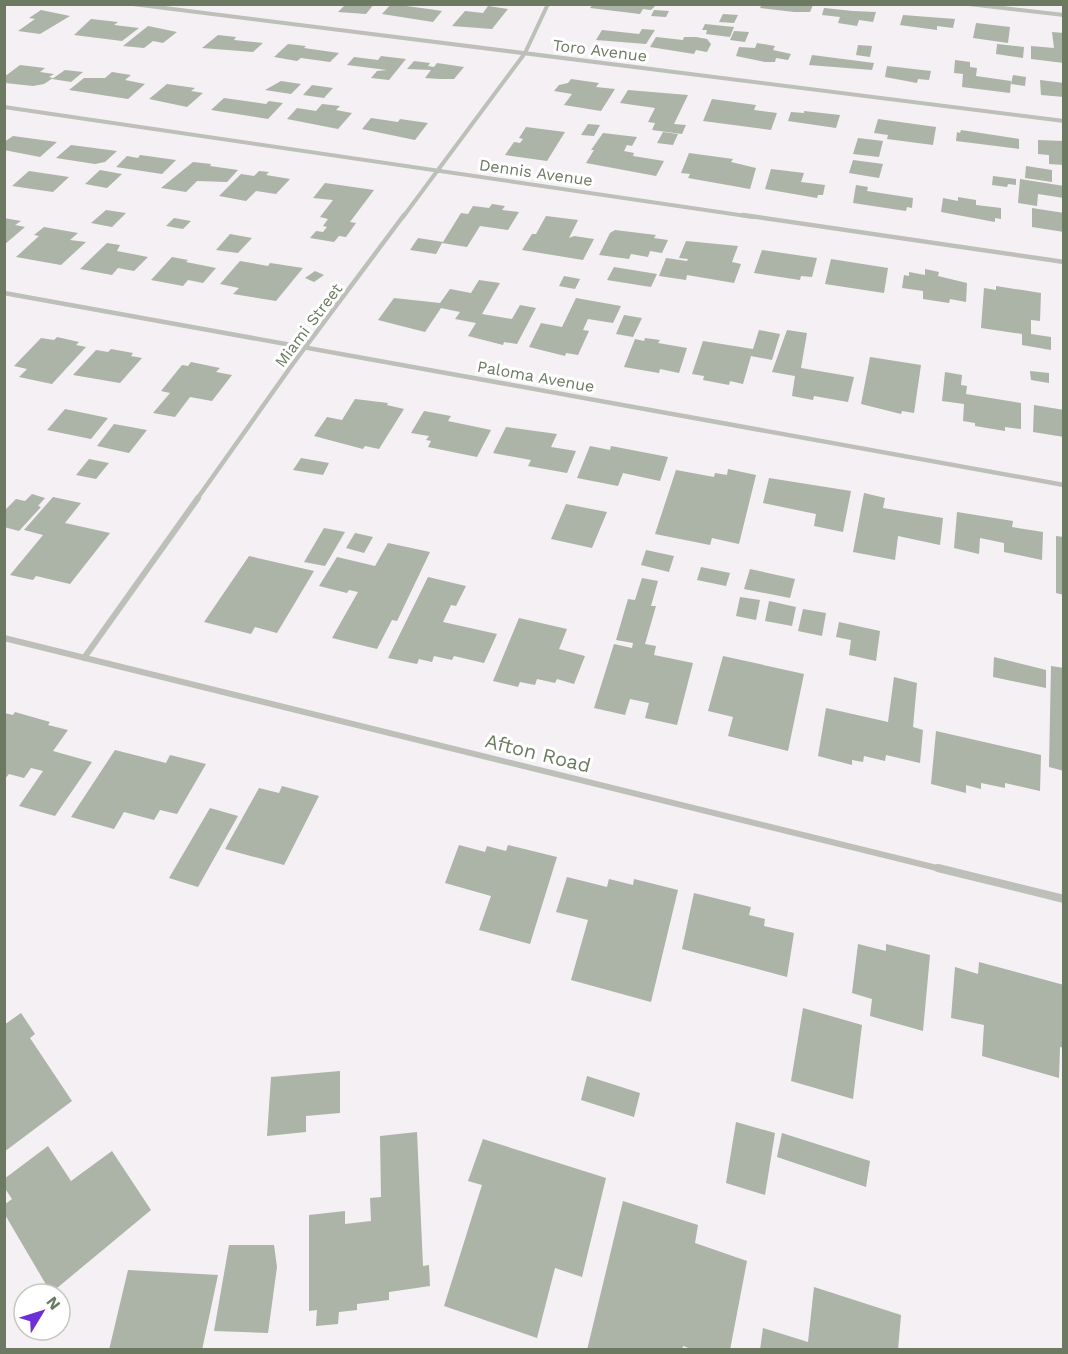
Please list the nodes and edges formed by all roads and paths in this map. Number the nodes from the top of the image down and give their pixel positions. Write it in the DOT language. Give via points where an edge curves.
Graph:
graph roads {
  1 [pos="133,4"];
  2 [pos="548,4"];
  3 [pos="969,4"];
  4 [pos="1064,15"];
  5 [pos="525,53"];
  6 [pos="4,107"];
  7 [pos="1064,121"];
  8 [pos="439,170"];
  9 [pos="1064,262"];
  10 [pos="4,293"];
  11 [pos="305,348"];
  12 [pos="1064,485"];
  13 [pos="4,638"];
  14 [pos="84,658"];
  15 [pos="1064,899"];
  1 -- 5 [label="street, Toro Avenue"];
  2 -- 5 [label="street, Miami Street"];
  3 -- 4 [label="street"];
  5 -- 7 [label="street, Toro Avenue"];
  5 -- 8 [label="street, Miami Street"];
  6 -- 8 [label="street, Dennis Avenue"];
  8 -- 9 [label="street, Dennis Avenue"];
  8 -- 11 [label="street, Miami Street"];
  10 -- 11 [label="street, Paloma Avenue"];
  11 -- 12 [label="street, Paloma Avenue"];
  11 -- 14 [label="street, Miami Street"];
  13 -- 14 [label="street, Afton Road"];
  14 -- 15 [label="street, Afton Road"];
}
